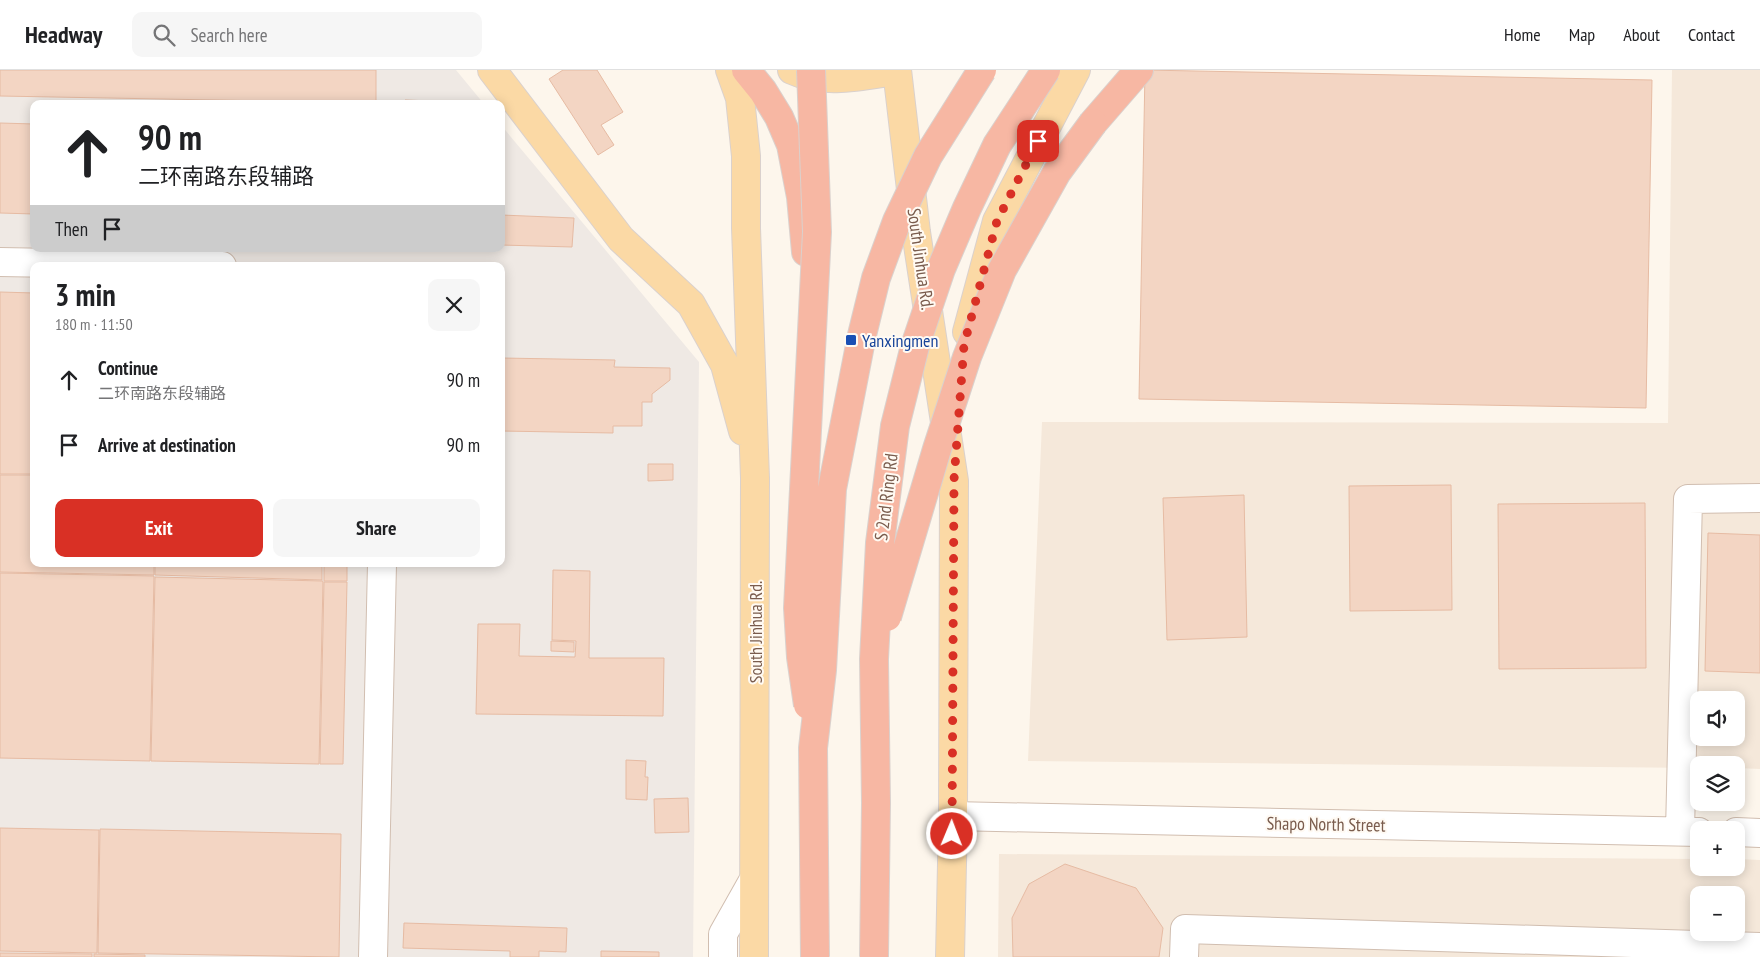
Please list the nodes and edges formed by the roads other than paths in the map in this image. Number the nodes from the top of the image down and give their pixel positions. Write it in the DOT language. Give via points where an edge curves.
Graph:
graph roads {
  1 [pos="492,70"];
  2 [pos="730,70"];
  3 [pos="746,70"];
  4 [pos="792,70"];
  5 [pos="811,70"];
  6 [pos="891,70"];
  7 [pos="897,70"];
  8 [pos="982,70"];
  9 [pos="1046,70"];
  10 [pos="1076,70"];
  11 [pos="1139,70"];
  12 [pos="0,262"];
  13 [pos="30,263"];
  14 [pos="812,308"];
  15 [pos="755,478"];
  16 [pos="954,480"];
  17 [pos="1760,498"];
  18 [pos="382,567"];
  19 [pos="874,659"];
  20 [pos="813,748"];
  21 [pos="953,816"];
  22 [pos="1689,832"];
  23 [pos="1745,832"];
  24 [pos="1760,833"];
  25 [pos="754,879"];
  26 [pos="1760,947"];
  27 [pos="1581,949"];
  28 [pos="373,957"];
  29 [pos="723,957"];
  30 [pos="754,957"];
  31 [pos="815,957"];
  32 [pos="874,957"];
  33 [pos="950,957"];
  34 [pos="1184,957"];
  1 -- 15 [label="main road" via="621,239 691,304 725,365"];
  2 -- 15 [label="main road, South Jinhua Rd." via="740,98 746,156"];
  3 -- 14 [label="highway, bridge" via="763,91 791,145 801,197"];
  4 -- 6 [label="main road" via="845,79"];
  5 -- 14 [label="highway, bridge" via="817,232"];
  7 -- 16 [label="main road, South Jinhua Rd." via="916,232"];
  8 -- 20 [label="highway, bridge" via="928,156 897,221 876,278 832,489 822,670"];
  9 -- 19 [label="highway, S 2nd Ring Rd, bridge" via="997,145 967,208 941,269 915,346 895,426 880,543"];
  10 -- 16 [label="main road" via="997,221 964,345"];
  11 -- 19 [label="highway, bridge" via="1093,123 1057,172 1002,270 967,357 936,448"];
  12 -- 13 [label="street"];
  14 -- 20 [label="highway, bridge" via="798,608"];
  15 -- 25 [label="main road, South Jinhua Rd."];
  16 -- 21 [label="main road, South Jinhua Rd."];
  17 -- 22 [label="street" via="1688,499"];
  18 -- 28 [label="street"];
  19 -- 32 [label="highway, S 2nd Ring Rd, bridge"];
  20 -- 31 [label="highway, bridge"];
  21 -- 22 [label="street, Shapo North Street"];
  21 -- 33 [label="main road, South Jinhua Rd."];
  23 -- 24 [label="street"];
  25 -- 29 [label="street" via="723,934"];
  25 -- 30 [label="main road, South Jinhua Rd."];
  26 -- 27 [label="street"];
  27 -- 34 [label="street" via="1185,930"];
}
